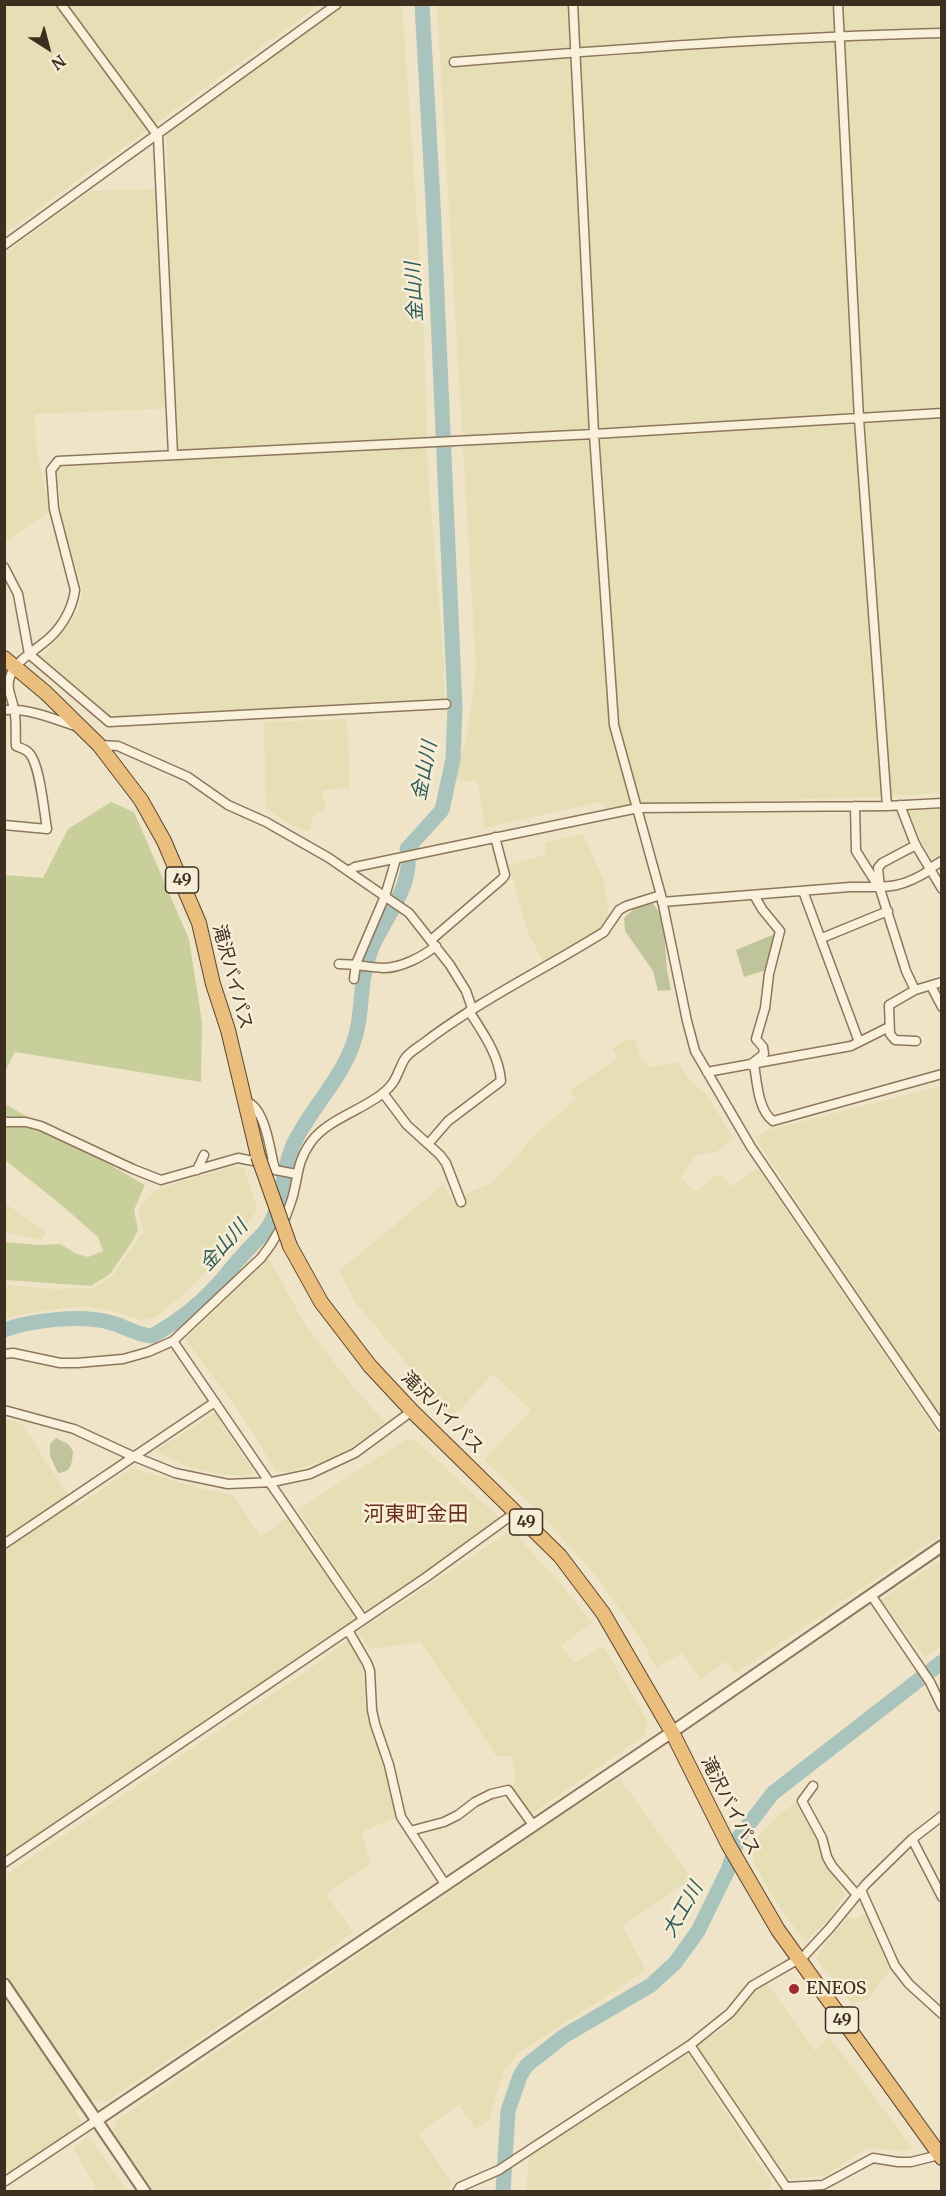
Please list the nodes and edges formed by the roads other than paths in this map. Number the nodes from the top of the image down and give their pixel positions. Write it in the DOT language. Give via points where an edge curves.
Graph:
graph roads {
  1 [pos="61,4"];
  2 [pos="337,4"];
  3 [pos="573,4"];
  4 [pos="838,4"];
  5 [pos="942,33"];
  6 [pos="840,36"];
  7 [pos="576,52"];
  8 [pos="454,62"];
  9 [pos="158,136"];
  10 [pos="4,245"];
  11 [pos="942,413"];
  12 [pos="860,420"];
  13 [pos="594,434"];
  14 [pos="173,455"];
  15 [pos="4,567"];
  16 [pos="29,654"];
  17 [pos="10,662"];
  18 [pos="446,704"];
  19 [pos="14,709"];
  20 [pos="4,710"];
  21 [pos="84,729"];
  22 [pos="99,745"];
  23 [pos="942,803"];
  24 [pos="900,805"];
  25 [pos="855,806"];
  26 [pos="887,806"];
  27 [pos="638,808"];
  28 [pos="4,825"];
  29 [pos="495,837"];
  30 [pos="916,846"];
  31 [pos="396,859"];
  32 [pos="942,861"];
  33 [pos="930,869"];
  34 [pos="348,871"];
  35 [pos="880,889"];
  36 [pos="942,889"];
  37 [pos="803,891"];
  38 [pos="754,895"];
  39 [pos="385,896"];
  40 [pos="661,898"];
  41 [pos="888,911"];
  42 [pos="822,938"];
  43 [pos="434,943"];
  44 [pos="339,964"];
  45 [pos="356,964"];
  46 [pos="354,979"];
  47 [pos="942,982"];
  48 [pos="930,986"];
  49 [pos="915,990"];
  50 [pos="942,1007"];
  51 [pos="470,1009"];
  52 [pos="889,1027"];
  53 [pos="916,1041"];
  54 [pos="859,1042"];
  55 [pos="752,1065"];
  56 [pos="707,1072"];
  57 [pos="942,1074"];
  58 [pos="383,1093"];
  59 [pos="244,1101"];
  60 [pos="4,1122"];
  61 [pos="429,1143"];
  62 [pos="204,1155"];
  63 [pos="274,1165"];
  64 [pos="197,1170"];
  65 [pos="296,1174"];
  66 [pos="461,1202"];
  67 [pos="173,1341"];
  68 [pos="4,1354"];
  69 [pos="215,1402"];
  70 [pos="4,1410"];
  71 [pos="412,1411"];
  72 [pos="942,1427"];
  73 [pos="134,1457"];
  74 [pos="269,1482"];
  75 [pos="516,1512"];
  76 [pos="4,1544"];
  77 [pos="942,1546"];
  78 [pos="871,1595"];
  79 [pos="363,1619"];
  80 [pos="348,1629"];
  81 [pos="942,1707"];
  82 [pos="672,1732"];
  83 [pos="813,1786"];
  84 [pos="942,1816"];
  85 [pos="533,1825"];
  86 [pos="410,1831"];
  87 [pos="912,1839"];
  88 [pos="4,1863"];
  89 [pos="445,1884"];
  90 [pos="859,1893"];
  91 [pos="942,1897"];
  92 [pos="798,1959"];
  93 [pos="4,1984"];
  94 [pos="942,2014"];
  95 [pos="690,2044"];
  96 [pos="97,2120"];
  97 [pos="940,2156"];
  98 [pos="4,2183"];
  99 [pos="824,2188"];
  100 [pos="8,2192"];
  101 [pos="145,2192"];
  102 [pos="457,2192"];
  1 -- 9 [label="street"];
  2 -- 9 [label="street"];
  3 -- 7 [label="street"];
  4 -- 6 [label="street"];
  5 -- 6 [label="street"];
  6 -- 7 [label="street"];
  6 -- 12 [label="street"];
  7 -- 8 [label="street"];
  7 -- 13 [label="street"];
  9 -- 10 [label="street"];
  9 -- 14 [label="street"];
  11 -- 12 [label="street"];
  12 -- 13 [label="street"];
  12 -- 26 [label="street"];
  13 -- 14 [label="street"];
  13 -- 27 [label="street" via="614,725"];
  14 -- 16 [label="street" via="58,461 53,465 54,509 75,590 74,600 59,628"];
  15 -- 16 [label="street" via="18,594"];
  16 -- 17 [label="street"];
  16 -- 18 [label="street" via="109,722"];
  17 -- 19 [label="street" via="8,690"];
  17 -- 21 [label="highway, 滝沢バイパス / 49"];
  19 -- 20 [label="street"];
  19 -- 21 [label="street"];
  19 -- 28 [label="street" via="16,746 30,753 34,760 47,829"];
  21 -- 22 [label="highway, 滝沢バイパス / 49"];
  22 -- 34 [label="street" via="118,746 176,771 228,805 266,822"];
  22 -- 59 [label="highway, 滝沢バイパス / 49" via="141,801 188,894 228,1030"];
  23 -- 24 [label="street"];
  24 -- 26 [label="street"];
  24 -- 30 [label="street"];
  25 -- 26 [label="street"];
  25 -- 27 [label="street"];
  25 -- 35 [label="street" via="856,850"];
  27 -- 29 [label="street"];
  27 -- 40 [label="street"];
  29 -- 31 [label="street"];
  29 -- 43 [label="street" via="505,875"];
  30 -- 33 [label="street"];
  30 -- 35 [label="street" via="882,863 878,868"];
  31 -- 34 [label="street"];
  31 -- 39 [label="street"];
  32 -- 33 [label="street"];
  33 -- 35 [label="street" via="916,879"];
  33 -- 36 [label="street"];
  34 -- 39 [label="street"];
  35 -- 37 [label="street"];
  35 -- 41 [label="street"];
  37 -- 38 [label="street"];
  37 -- 42 [label="street"];
  38 -- 40 [label="street"];
  38 -- 55 [label="street" via="780,931 756,1040 764,1054"];
  39 -- 43 [label="street" via="409,912"];
  39 -- 45 [label="street"];
  40 -- 51 [label="street" via="626,906 604,932"];
  40 -- 56 [label="street" via="687,1021 695,1051"];
  41 -- 42 [label="street"];
  41 -- 49 [label="street"];
  42 -- 54 [label="street"];
  43 -- 45 [label="street" via="424,955 386,968"];
  43 -- 51 [label="street" via="460,979"];
  44 -- 45 [label="street"];
  45 -- 46 [label="street"];
  47 -- 48 [label="street"];
  48 -- 49 [label="street"];
  48 -- 50 [label="street"];
  49 -- 52 [label="street" via="889,1005"];
  51 -- 58 [label="street" via="408,1055 395,1082"];
  51 -- 61 [label="street" via="493,1050 501,1082 448,1121"];
  52 -- 53 [label="street" via="894,1040"];
  52 -- 54 [label="street"];
  54 -- 55 [label="street"];
  55 -- 56 [label="street"];
  55 -- 57 [label="street" via="764,1108 773,1121"];
  56 -- 72 [label="street" via="751,1147"];
  58 -- 61 [label="street" via="407,1125"];
  58 -- 65 [label="street" via="327,1126 302,1156"];
  59 -- 63 [label="street" via="262,1117"];
  59 -- 71 [label="highway, 滝沢バイパス / 49, bridge" via="258,1156 290,1246 307,1280 370,1366"];
  60 -- 64 [label="street" via="41,1125 161,1180"];
  61 -- 66 [label="street" via="446,1163"];
  62 -- 64 [label="street"];
  63 -- 64 [label="street" via="238,1158"];
  63 -- 65 [label="street" via="275,1170"];
  65 -- 67 [label="street" via="292,1201 272,1244"];
  67 -- 68 [label="street" via="148,1352 99,1362 60,1363"];
  67 -- 69 [label="street"];
  69 -- 73 [label="street"];
  69 -- 74 [label="street"];
  70 -- 73 [label="street" via="74,1429"];
  71 -- 74 [label="street" via="355,1453 310,1474"];
  71 -- 75 [label="highway, 滝沢バイパス / 49"];
  73 -- 74 [label="street" via="175,1473 228,1484"];
  73 -- 76 [label="street"];
  74 -- 79 [label="street"];
  75 -- 79 [label="street"];
  75 -- 82 [label="highway, 滝沢バイパス / 49" via="560,1556 603,1612"];
  77 -- 78 [label="street"];
  78 -- 81 [label="street" via="930,1682"];
  78 -- 82 [label="street"];
  79 -- 80 [label="street"];
  80 -- 86 [label="street" via="367,1662 375,1724 398,1808"];
  80 -- 88 [label="street"];
  82 -- 85 [label="street"];
  82 -- 92 [label="highway, 滝沢バイパス / 49" via="721,1830"];
  83 -- 90 [label="street" via="801,1801 822,1838 826,1857"];
  84 -- 87 [label="street"];
  85 -- 86 [label="street" via="508,1790 475,1802 444,1822"];
  85 -- 89 [label="street"];
  86 -- 89 [label="street"];
  87 -- 90 [label="street"];
  87 -- 91 [label="street"];
  89 -- 96 [label="street"];
  90 -- 92 [label="street"];
  90 -- 94 [label="street" via="895,1966"];
  92 -- 95 [label="street" via="752,1986 730,2013"];
  92 -- 97 [label="highway, 滝沢バイパス / 49"];
  93 -- 96 [label="street"];
  95 -- 99 [label="street" via="786,2187"];
  95 -- 102 [label="street" via="508,2164"];
  96 -- 98 [label="street"];
  96 -- 101 [label="street"];
  97 -- 99 [label="street" via="911,2162 873,2158"];
  98 -- 100 [label="street"];
}
